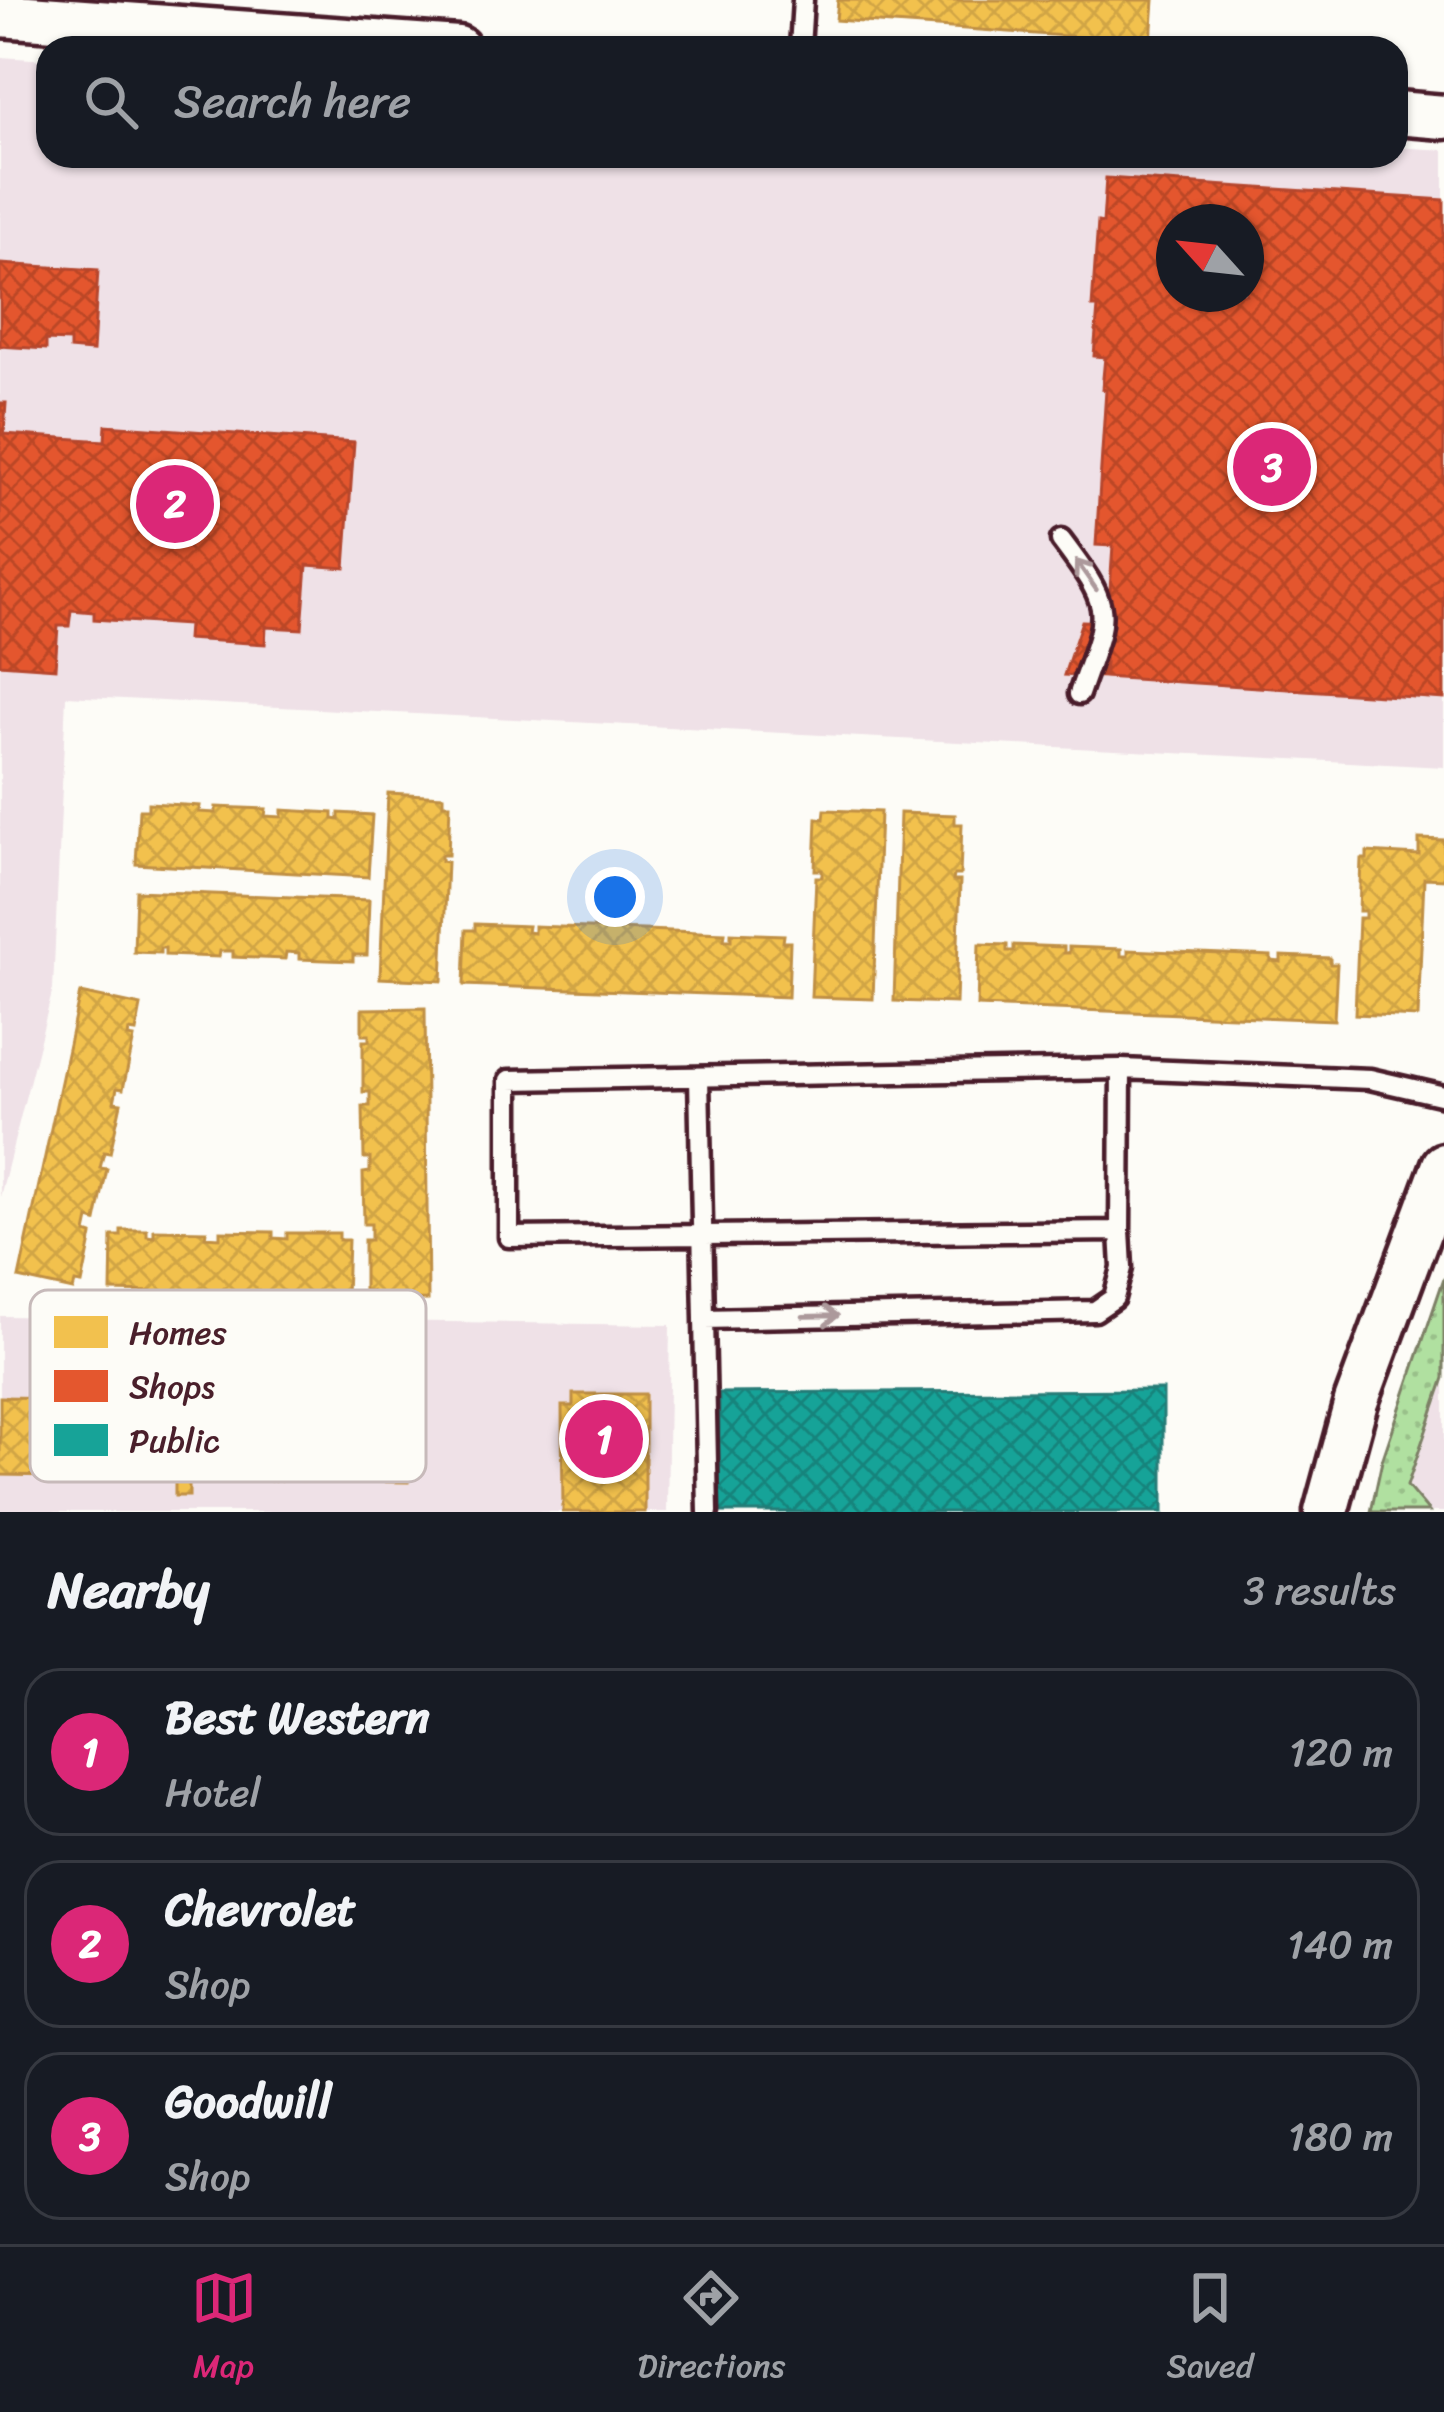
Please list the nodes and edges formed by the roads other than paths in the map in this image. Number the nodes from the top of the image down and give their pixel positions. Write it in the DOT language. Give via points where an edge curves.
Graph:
graph roads {
  1 [pos="803,0"];
  2 [pos="0,15"];
  3 [pos="291,36"];
  4 [pos="801,36"];
  5 [pos="1408,114"];
  6 [pos="1444,117"];
  7 [pos="1060,540"];
  8 [pos="1079,694"];
  9 [pos="1120,1069"];
  10 [pos="699,1077"];
  11 [pos="1444,1096"];
  12 [pos="1444,1165"];
  13 [pos="1120,1231"];
  14 [pos="701,1235"];
  15 [pos="704,1318"];
  16 [pos="708,1512"];
  17 [pos="1326,1512"];
  1 -- 4 [label="lane"];
  2 -- 3 [label="street"];
  5 -- 6 [label="street"];
  8 -- 7 [label="lane, one-way" via="1104,610"];
  9 -- 10 [label="lane"];
  9 -- 11 [label="lane" via="1370,1079"];
  9 -- 13 [label="lane"];
  10 -- 14 [label="lane"];
  10 -- 14 [label="lane" via="509,1080 509,1238"];
  12 -- 17 [label="street" via="1356,1402"];
  13 -- 14 [label="lane"];
  15 -- 13 [label="lane, one-way" via="1095,1311 1114,1298"];
  14 -- 15 [label="lane"];
  15 -- 16 [label="lane"];
}
